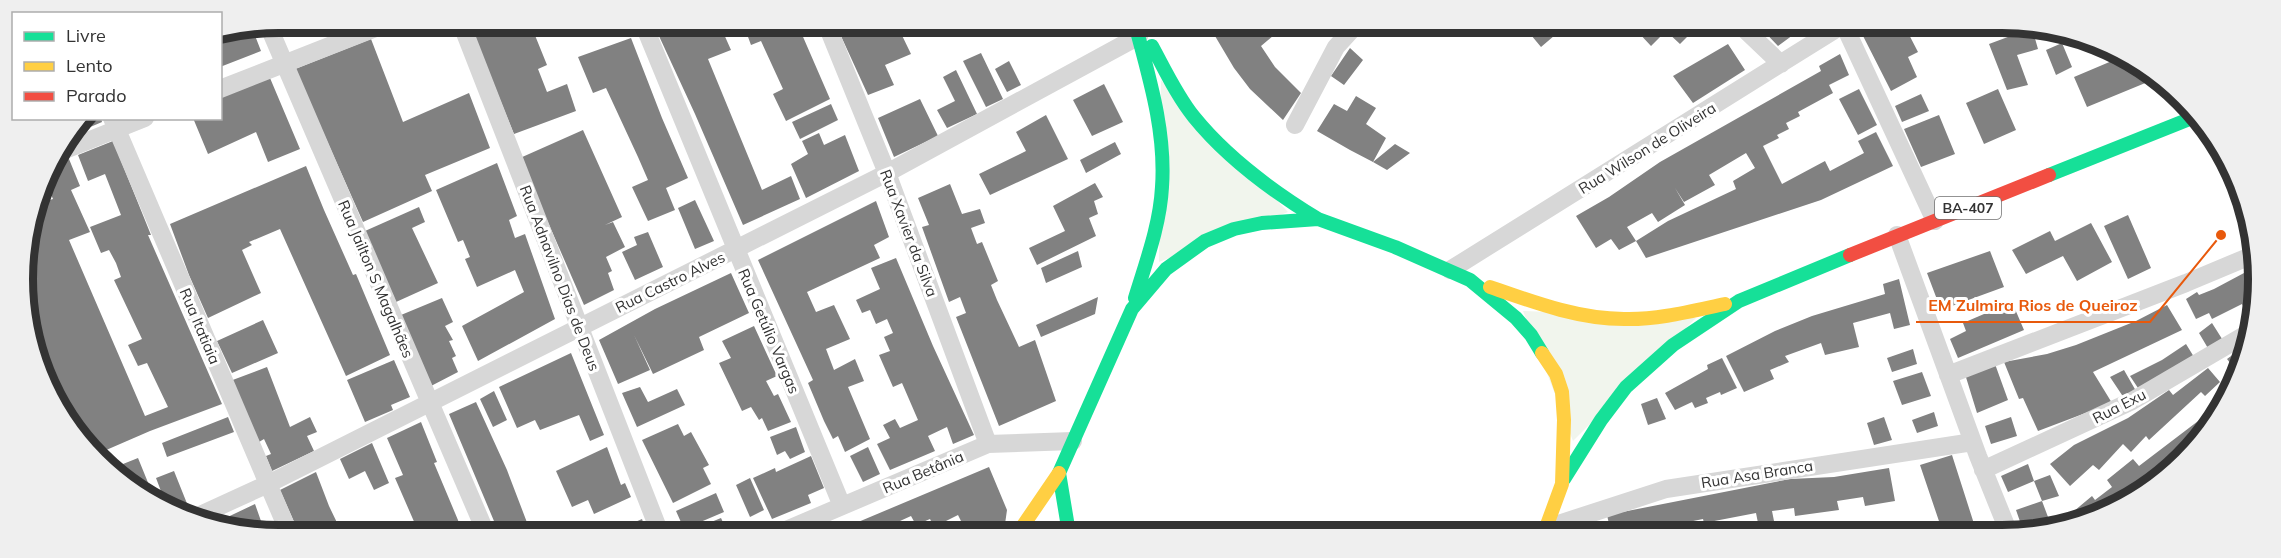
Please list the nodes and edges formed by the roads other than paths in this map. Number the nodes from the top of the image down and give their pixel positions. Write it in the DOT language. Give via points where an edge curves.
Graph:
graph roads {
  1 [pos="272,33"];
  2 [pos="362,33"];
  3 [pos="465,33"];
  4 [pos="647,33"];
  5 [pos="830,33"];
  6 [pos="1129,33"];
  7 [pos="1139,33"];
  8 [pos="1141,33"];
  9 [pos="1349,33"];
  10 [pos="1748,33"];
  11 [pos="1830,33"];
  12 [pos="1848,33"];
  13 [pos="285,63"];
  14 [pos="1781,64"];
  15 [pos="222,88"];
  16 [pos="135,120"];
  17 [pos="2189,120"];
  18 [pos="114,124"];
  19 [pos="1295,125"];
  20 [pos="72,146"];
  21 [pos="887,173"];
  22 [pos="1318,219"];
  23 [pos="1935,221"];
  24 [pos="1896,235"];
  25 [pos="735,249"];
  26 [pos="2247,258"];
  27 [pos="1450,270"];
  28 [pos="1470,280"];
  29 [pos="1739,301"];
  30 [pos="1132,309"];
  31 [pos="579,327"];
  32 [pos="2241,337"];
  33 [pos="1948,375"];
  34 [pos="429,403"];
  35 [pos="1073,441"];
  36 [pos="1973,442"];
  37 [pos="988,444"];
  38 [pos="1983,470"];
  39 [pos="1059,473"];
  40 [pos="268,484"];
  41 [pos="1562,484"];
  42 [pos="842,506"];
  43 [pos="204,513"];
  44 [pos="286,525"];
  45 [pos="482,525"];
  46 [pos="657,525"];
  47 [pos="798,525"];
  48 [pos="1023,525"];
  49 [pos="1068,525"];
  50 [pos="1547,525"];
  51 [pos="1562,525"];
  52 [pos="2006,525"];
  1 -- 13 [label="street, Rua Jailton S Magalhães"];
  2 -- 13 [label="street"];
  3 -- 31 [label="street, Rua Adnavilno Dias de Deus"];
  4 -- 25 [label="street, Rua Getúlio Vargas"];
  5 -- 21 [label="street, Rua Xavier da Silva"];
  6 -- 21 [label="street, Rua Castro Alves"];
  7 -- 30 [label="main road" via="1157,115 1162,187 1154,235"];
  8 -- 22 [label="main road" via="1194,116 1227,152 1280,197"];
  9 -- 19 [label="street" via="1336,47"];
  10 -- 14 [label="street"];
  11 -- 14 [label="street, Rua Wilson de Oliveira"];
  12 -- 23 [label="street"];
  13 -- 15 [label="street"];
  13 -- 34 [label="street, Rua Jailton S Magalhães"];
  14 -- 27 [label="street, Rua Wilson de Oliveira"];
  16 -- 18 [label="street"];
  17 -- 23 [label="main road, BA-407"];
  18 -- 20 [label="street"];
  18 -- 40 [label="street, Rua Itatiaia"];
  21 -- 25 [label="street, Rua Castro Alves"];
  21 -- 37 [label="street, Rua Xavier da Silva"];
  22 -- 27 [label="main road"];
  22 -- 30 [label="main road" via="1262,223 1205,241 1166,269"];
  23 -- 24 [label="main road, BA-407"];
  24 -- 29 [label="main road, BA-407"];
  24 -- 33 [label="street"];
  25 -- 31 [label="street, Rua Castro Alves"];
  25 -- 42 [label="street, Rua Getúlio Vargas"];
  26 -- 33 [label="street"];
  27 -- 28 [label="main road"];
  28 -- 29 [label="main road, BA-407" via="1566,312 1611,319 1661,317"];
  28 -- 41 [label="main road" via="1532,335 1556,374 1564,420"];
  29 -- 41 [label="main road, BA-407" via="1673,345 1626,387"];
  30 -- 35 [label="main road"];
  31 -- 34 [label="street, Rua Castro Alves"];
  31 -- 46 [label="street, Rua Adnavilno Dias de Deus"];
  32 -- 38 [label="street, Rua Exu" via="2132,401"];
  33 -- 36 [label="street"];
  34 -- 40 [label="street, Rua Castro Alves"];
  34 -- 45 [label="street, Rua Jailton S Magalhães"];
  35 -- 37 [label="street, Rua Betânia"];
  35 -- 39 [label="main road"];
  36 -- 38 [label="street"];
  36 -- 51 [label="street, Rua Asa Branca" via="1666,489"];
  37 -- 42 [label="street, Rua Betânia"];
  38 -- 52 [label="street"];
  39 -- 48 [label="main road"];
  39 -- 49 [label="main road"];
  40 -- 43 [label="street, Rua Castro Alves"];
  40 -- 44 [label="street, Rua Itatiaia"];
  41 -- 50 [label="main road"];
  42 -- 47 [label="street, Rua Betânia"];
}
